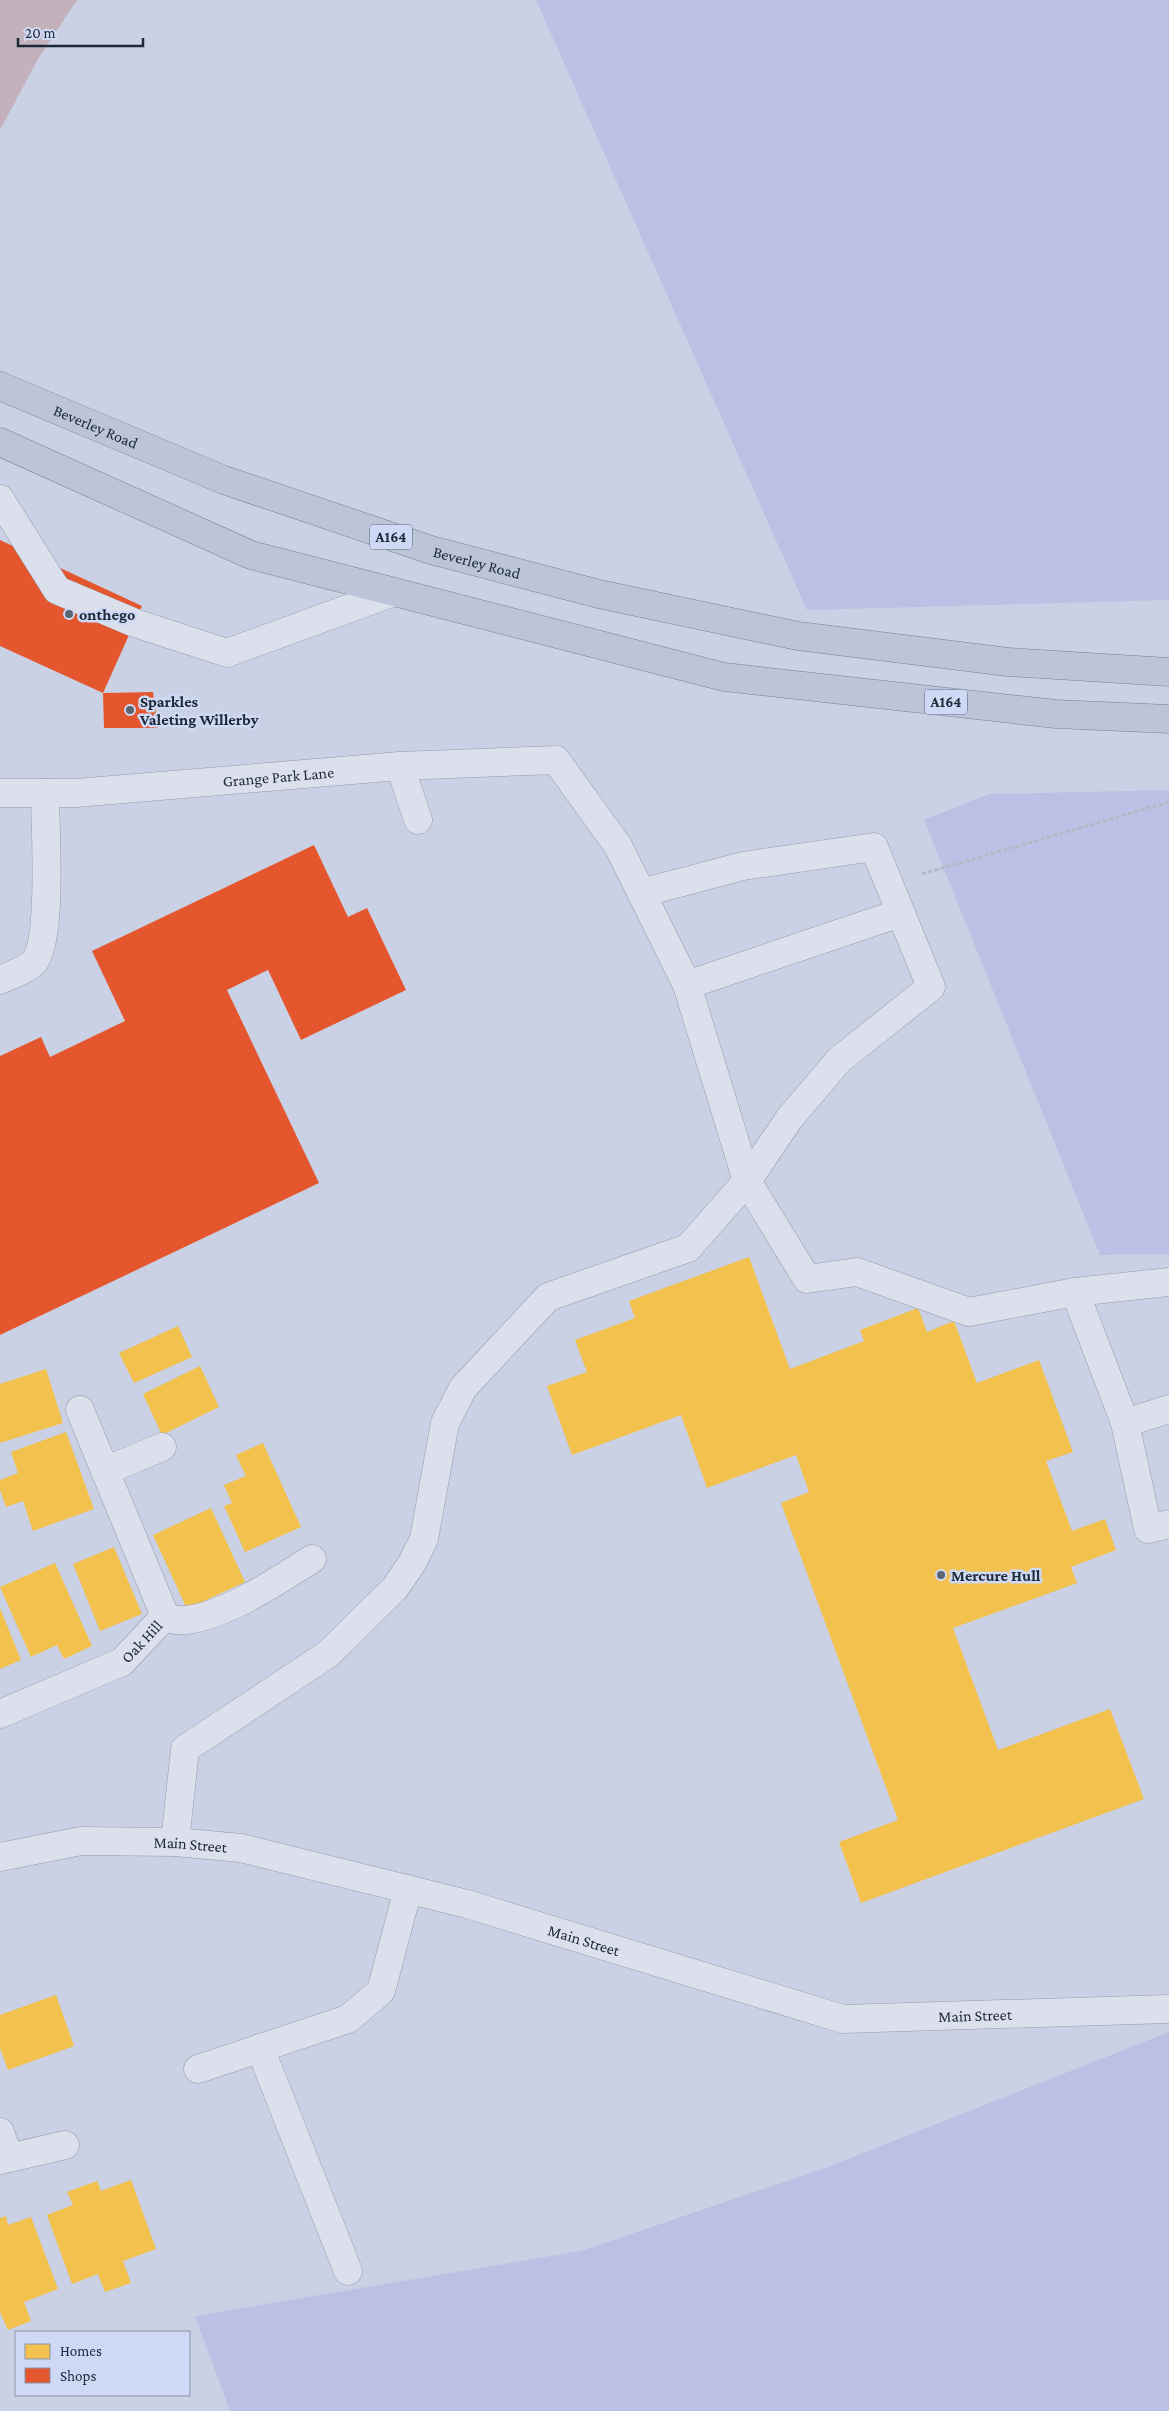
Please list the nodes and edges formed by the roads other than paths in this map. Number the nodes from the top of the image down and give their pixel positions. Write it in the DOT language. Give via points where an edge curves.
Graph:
graph roads {
  1 [pos="0,386"];
  2 [pos="0,442"];
  3 [pos="0,499"];
  4 [pos="394,592"];
  5 [pos="1169,672"];
  6 [pos="1169,720"];
  7 [pos="400,766"];
  8 [pos="0,793"];
  9 [pos="45,793"];
  10 [pos="418,820"];
  11 [pos="641,893"];
  12 [pos="900,913"];
  13 [pos="0,980"];
  14 [pos="687,985"];
  15 [pos="747,1180"];
  16 [pos="1169,1282"];
  17 [pos="1075,1292"];
  18 [pos="1169,1409"];
  19 [pos="80,1410"];
  20 [pos="1125,1424"];
  21 [pos="162,1447"];
  22 [pos="105,1471"];
  23 [pos="1169,1524"];
  24 [pos="312,1559"];
  25 [pos="162,1618"];
  26 [pos="0,1714"];
  27 [pos="175,1842"];
  28 [pos="0,1857"];
  29 [pos="408,1889"];
  30 [pos="1168,2009"];
  31 [pos="260,2048"];
  32 [pos="198,2069"];
  33 [pos="0,2132"];
  34 [pos="65,2145"];
  35 [pos="4,2159"];
  36 [pos="348,2271"];
  1 -- 5 [label="highway, Beverley Road / A164" via="224,480 431,550 598,594 798,636 1008,662"];
  2 -- 4 [label="highway, A164" via="251,554"];
  3 -- 4 [label="street" via="57,590 135,623 227,653"];
  4 -- 6 [label="highway, A164" via="724,678 1056,714"];
  7 -- 9 [label="street, Grange Park Lane"];
  7 -- 10 [label="street"];
  7 -- 11 [label="street, Grange Park Lane" via="556,760 618,846"];
  8 -- 9 [label="street, Grange Park Lane"];
  9 -- 13 [label="street" via="46,910 42,944 34,962"];
  11 -- 12 [label="street" via="743,866 874,847"];
  11 -- 14 [label="street"];
  12 -- 14 [label="street"];
  12 -- 15 [label="street" via="931,987 839,1060 789,1118"];
  14 -- 15 [label="street"];
  15 -- 17 [label="street" via="807,1279 857,1272 969,1312"];
  15 -- 27 [label="street" via="688,1248 548,1297 463,1388 446,1423 424,1539 412,1563 395,1588 328,1654 185,1749"];
  16 -- 17 [label="street"];
  17 -- 20 [label="street"];
  18 -- 20 [label="street"];
  19 -- 22 [label="street, Oak Hill"];
  20 -- 23 [label="street" via="1148,1529"];
  21 -- 22 [label="street"];
  22 -- 25 [label="street, Oak Hill" via="165,1616"];
  24 -- 25 [label="street" via="264,1590 206,1615 185,1620"];
  25 -- 26 [label="street, Oak Hill" via="122,1662"];
  27 -- 28 [label="street, Main Street" via="81,1841"];
  27 -- 29 [label="street, Main Street" via="241,1848"];
  29 -- 30 [label="street, Main Street" via="467,1904 843,2020"];
  29 -- 31 [label="street" via="381,1991 348,2019"];
  31 -- 32 [label="street"];
  31 -- 36 [label="street"];
  33 -- 35 [label="street"];
  34 -- 35 [label="street"];
}
